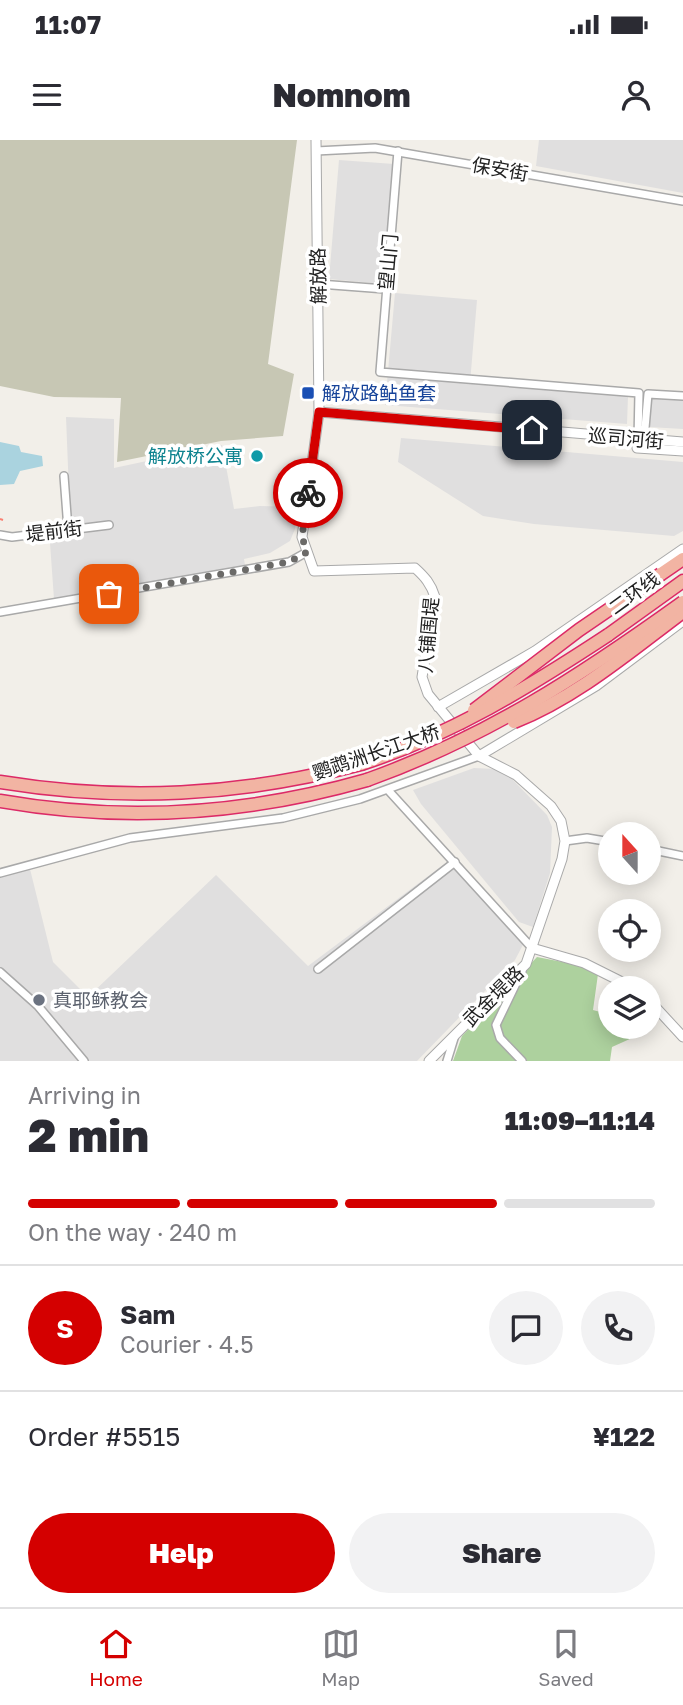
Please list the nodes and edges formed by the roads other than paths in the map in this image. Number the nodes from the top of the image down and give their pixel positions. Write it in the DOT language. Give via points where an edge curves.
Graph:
graph roads {
  1 [pos="316,140"];
  2 [pos="316,151"];
  3 [pos="398,151"];
  4 [pos="683,201"];
  5 [pos="318,284"];
  6 [pos="385,289"];
  7 [pos="683,396"];
  8 [pos="319,412"];
  9 [pos="638,436"];
  10 [pos="683,442"];
  11 [pos="683,451"];
  12 [pos="64,476"];
  13 [pos="109,525"];
  14 [pos="68,529"];
  15 [pos="0,535"];
  16 [pos="683,549"];
  17 [pos="307,552"];
  18 [pos="683,559"];
  19 [pos="683,581"];
  20 [pos="683,602"];
  21 [pos="0,612"];
  22 [pos="683,612"];
  23 [pos="683,621"];
  24 [pos="608,635"];
  25 [pos="438,707"];
  26 [pos="444,733"];
  27 [pos="464,740"];
  28 [pos="479,756"];
  29 [pos="0,782"];
  30 [pos="388,790"];
  31 [pos="0,801"];
  32 [pos="598,840"];
  33 [pos="565,841"];
  34 [pos="662,852"];
  35 [pos="683,856"];
  36 [pos="455,862"];
  37 [pos="0,873"];
  38 [pos="532,948"];
  39 [pos="526,964"];
  40 [pos="318,969"];
  41 [pos="0,972"];
  42 [pos="610,976"];
  43 [pos="661,1013"];
  44 [pos="456,1032"];
  45 [pos="683,1037"];
  46 [pos="84,1061"];
  47 [pos="429,1061"];
  48 [pos="447,1061"];
  49 [pos="522,1061"];
  1 -- 2 [label="street, 解放路"];
  2 -- 3 [label="street, 保安街"];
  2 -- 5 [label="street, 解放路"];
  3 -- 4 [label="street, 保安街"];
  3 -- 6 [label="street, 望山门"];
  5 -- 6 [label="street"];
  5 -- 8 [label="street, 解放路"];
  6 -- 9 [label="street, 望山门" via="380,372 639,393"];
  7 -- 9 [label="street" via="648,394 645,428"];
  8 -- 9 [label="street, 巡司河街"];
  8 -- 17 [label="street" via="302,537"];
  9 -- 10 [label="street, 巡司河街"];
  9 -- 11 [label="street" via="637,448"];
  12 -- 14 [label="street"];
  13 -- 14 [label="street, 堤前街"];
  14 -- 15 [label="street, 堤前街"];
  16 -- 25 [label="street" via="535,652"];
  17 -- 21 [label="street" via="289,562"];
  17 -- 25 [label="street, 八铺围堤" via="314,571 415,568 426,579 435,597 422,677"];
  18 -- 26 [label="highway, bridge" via="579,630"];
  19 -- 24 [label="highway, 二环线"];
  20 -- 27 [label="highway, 鹦鹉洲长江大桥, bridge" via="543,698"];
  22 -- 27 [label="highway, bridge" via="596,677 531,715"];
  23 -- 28 [label="street" via="596,685"];
  24 -- 26 [label="highway, 鹦鹉洲长江大桥, bridge" via="531,686"];
  25 -- 28 [label="street, 八铺围堤"];
  26 -- 29 [label="highway, 鹦鹉洲长江大桥, bridge" via="314,777 215,792 114,795"];
  27 -- 31 [label="highway, 鹦鹉洲长江大桥, bridge" via="408,765 320,794 219,811 110,814"];
  28 -- 30 [label="street"];
  28 -- 33 [label="street, 八铺围堤" via="516,775 551,806 561,821"];
  30 -- 36 [label="street"];
  30 -- 37 [label="street" via="283,818 115,842"];
  32 -- 33 [label="street"];
  33 -- 38 [label="street"];
  34 -- 35 [label="street"];
  36 -- 38 [label="street"];
  36 -- 40 [label="street"];
  38 -- 39 [label="street, 武金堤路"];
  38 -- 42 [label="street, 武金堤路"];
  39 -- 44 [label="street, 武金堤路"];
  39 -- 49 [label="street" via="496,1025 500,1038"];
  41 -- 46 [label="street" via="38,1006"];
  43 -- 45 [label="street"];
  44 -- 47 [label="street, 武金堤路"];
  44 -- 48 [label="street"];
}
